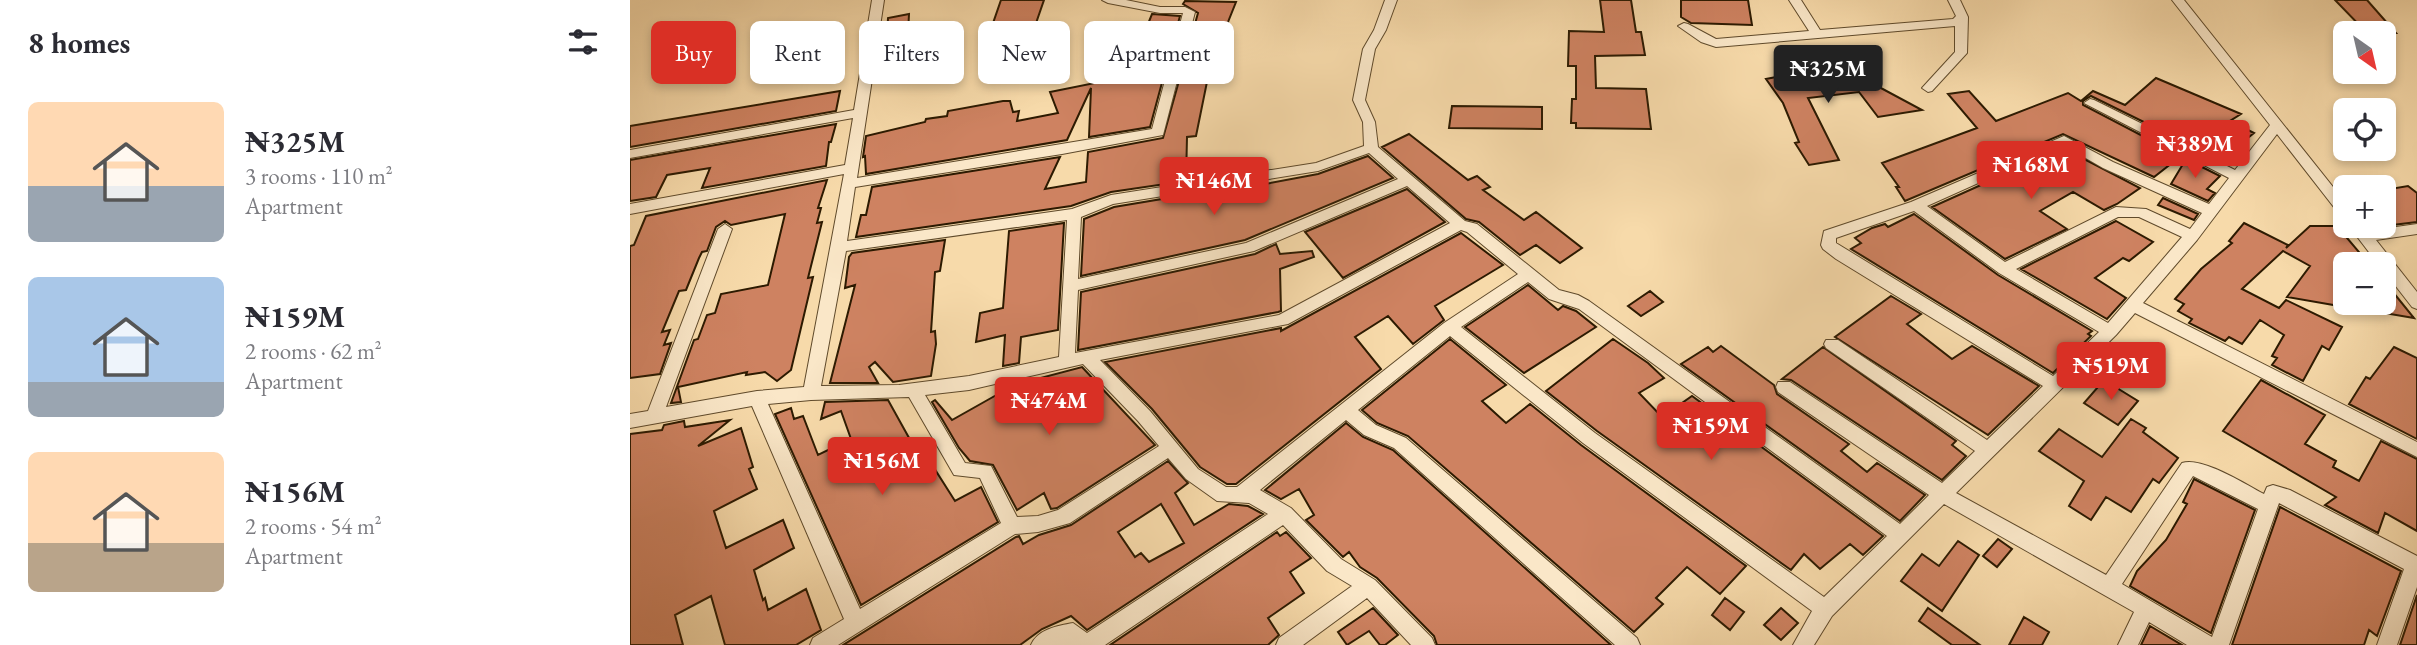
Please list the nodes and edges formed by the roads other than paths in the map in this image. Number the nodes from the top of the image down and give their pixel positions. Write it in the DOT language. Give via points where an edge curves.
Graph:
graph roads {
  1 [pos="878,0"];
  2 [pos="1108,0"];
  3 [pos="1391,0"];
  4 [pos="1795,0"];
  5 [pos="1954,0"];
  6 [pos="2178,0"];
  7 [pos="1961,18"];
  8 [pos="1684,26"];
  9 [pos="1817,34"];
  10 [pos="1928,88"];
  11 [pos="2090,103"];
  12 [pos="862,113"];
  13 [pos="2276,126"];
  14 [pos="1371,148"];
  15 [pos="630,154"];
  16 [pos="851,168"];
  17 [pos="2238,177"];
  18 [pos="1408,180"];
  19 [pos="849,184"];
  20 [pos="2333,197"];
  21 [pos="1916,205"];
  22 [pos="630,209"];
  23 [pos="2211,211"];
  24 [pos="1074,214"];
  25 [pos="1460,224"];
  26 [pos="725,229"];
  27 [pos="2417,229"];
  28 [pos="2396,230"];
  29 [pos="2192,236"];
  30 [pos="2366,238"];
  31 [pos="839,247"];
  32 [pos="2004,269"];
  33 [pos="1529,274"];
  34 [pos="1070,285"];
  35 [pos="2417,303"];
  36 [pos="2131,304"];
  37 [pos="1450,327"];
  38 [pos="2110,331"];
  39 [pos="1832,344"];
  40 [pos="1086,356"];
  41 [pos="1067,361"];
  42 [pos="2055,385"];
  43 [pos="1784,387"];
  44 [pos="913,390"];
  45 [pos="811,393"];
  46 [pos="757,398"];
  47 [pos="1345,409"];
  48 [pos="654,418"];
  49 [pos="630,421"];
  50 [pos="1170,448"];
  51 [pos="2417,450"];
  52 [pos="1989,451"];
  53 [pos="1944,495"];
  54 [pos="1239,496"];
  55 [pos="2267,504"];
  56 [pos="1284,514"];
  57 [pos="1012,526"];
  58 [pos="1900,535"];
  59 [pos="2416,566"];
  60 [pos="1368,586"];
  61 [pos="2109,587"];
  62 [pos="1825,609"];
  63 [pos="2145,610"];
  64 [pos="856,623"];
  65 [pos="820,645"];
  66 [pos="1041,645"];
  67 [pos="1086,645"];
  68 [pos="1286,645"];
  69 [pos="1425,645"];
  70 [pos="1630,645"];
  71 [pos="1802,645"];
  72 [pos="2128,645"];
  73 [pos="2206,645"];
  74 [pos="2219,645"];
  75 [pos="2387,645"];
  1 -- 12 [label="street"];
  2 -- 19 [label="street" via="1189,12 1158,131"];
  3 -- 14 [label="street" via="1369,48 1359,100 1369,122"];
  4 -- 9 [label="street"];
  5 -- 7 [label="street"];
  6 -- 13 [label="street"];
  7 -- 9 [label="street"];
  7 -- 10 [label="street" via="1961,53"];
  8 -- 9 [label="street" via="1716,43"];
  11 -- 17 [label="street"];
  12 -- 15 [label="street"];
  12 -- 16 [label="street"];
  13 -- 17 [label="street"];
  13 -- 20 [label="street"];
  14 -- 18 [label="street"];
  14 -- 24 [label="street" via="1318,167 1111,200"];
  16 -- 19 [label="street"];
  16 -- 22 [label="street"];
  17 -- 23 [label="street"];
  18 -- 25 [label="street"];
  18 -- 34 [label="street" via="1249,247"];
  19 -- 31 [label="street"];
  21 -- 23 [label="street" via="2064,140"];
  21 -- 32 [label="street"];
  21 -- 42 [label="street" via="1829,235 1828,244"];
  23 -- 29 [label="street"];
  24 -- 31 [label="street"];
  24 -- 34 [label="street"];
  25 -- 33 [label="street" via="1472,228"];
  25 -- 40 [label="street" via="1282,320"];
  26 -- 48 [label="street"];
  27 -- 28 [label="street"];
  29 -- 32 [label="street" via="2141,212 2116,212"];
  29 -- 36 [label="street"];
  30 -- 35 [label="street"];
  31 -- 45 [label="street"];
  32 -- 38 [label="street"];
  33 -- 37 [label="street"];
  33 -- 58 [label="street" via="1554,295 1584,305"];
  34 -- 41 [label="street"];
  36 -- 38 [label="street"];
  36 -- 51 [label="street"];
  37 -- 47 [label="street"];
  37 -- 62 [label="street" via="1589,438"];
  38 -- 42 [label="street"];
  39 -- 52 [label="street"];
  40 -- 41 [label="street"];
  40 -- 50 [label="street"];
  41 -- 44 [label="street"];
  42 -- 52 [label="street"];
  43 -- 53 [label="street"];
  44 -- 45 [label="street"];
  44 -- 57 [label="street" via="960,470 985,471"];
  45 -- 46 [label="street"];
  46 -- 48 [label="street"];
  46 -- 64 [label="street"];
  47 -- 54 [label="street"];
  47 -- 70 [label="street" via="1370,430 1399,443"];
  48 -- 49 [label="street"];
  50 -- 54 [label="street" via="1205,485 1223,495"];
  50 -- 57 [label="street" via="1063,517"];
  52 -- 53 [label="street"];
  53 -- 58 [label="street"];
  53 -- 61 [label="street"];
  54 -- 56 [label="street" via="1252,495"];
  55 -- 59 [label="street" via="2276,492"];
  55 -- 61 [label="street" via="2188,468"];
  55 -- 74 [label="street"];
  56 -- 60 [label="street" via="1334,565"];
  56 -- 67 [label="street"];
  57 -- 64 [label="street"];
  58 -- 62 [label="street"];
  59 -- 75 [label="street"];
  60 -- 68 [label="street"];
  60 -- 69 [label="street"];
  61 -- 63 [label="street"];
  62 -- 71 [label="street"];
  63 -- 72 [label="street"];
  63 -- 73 [label="street"];
  64 -- 65 [label="street"];
  66 -- 67 [label="street" via="1064,632 1073,633"];
}
